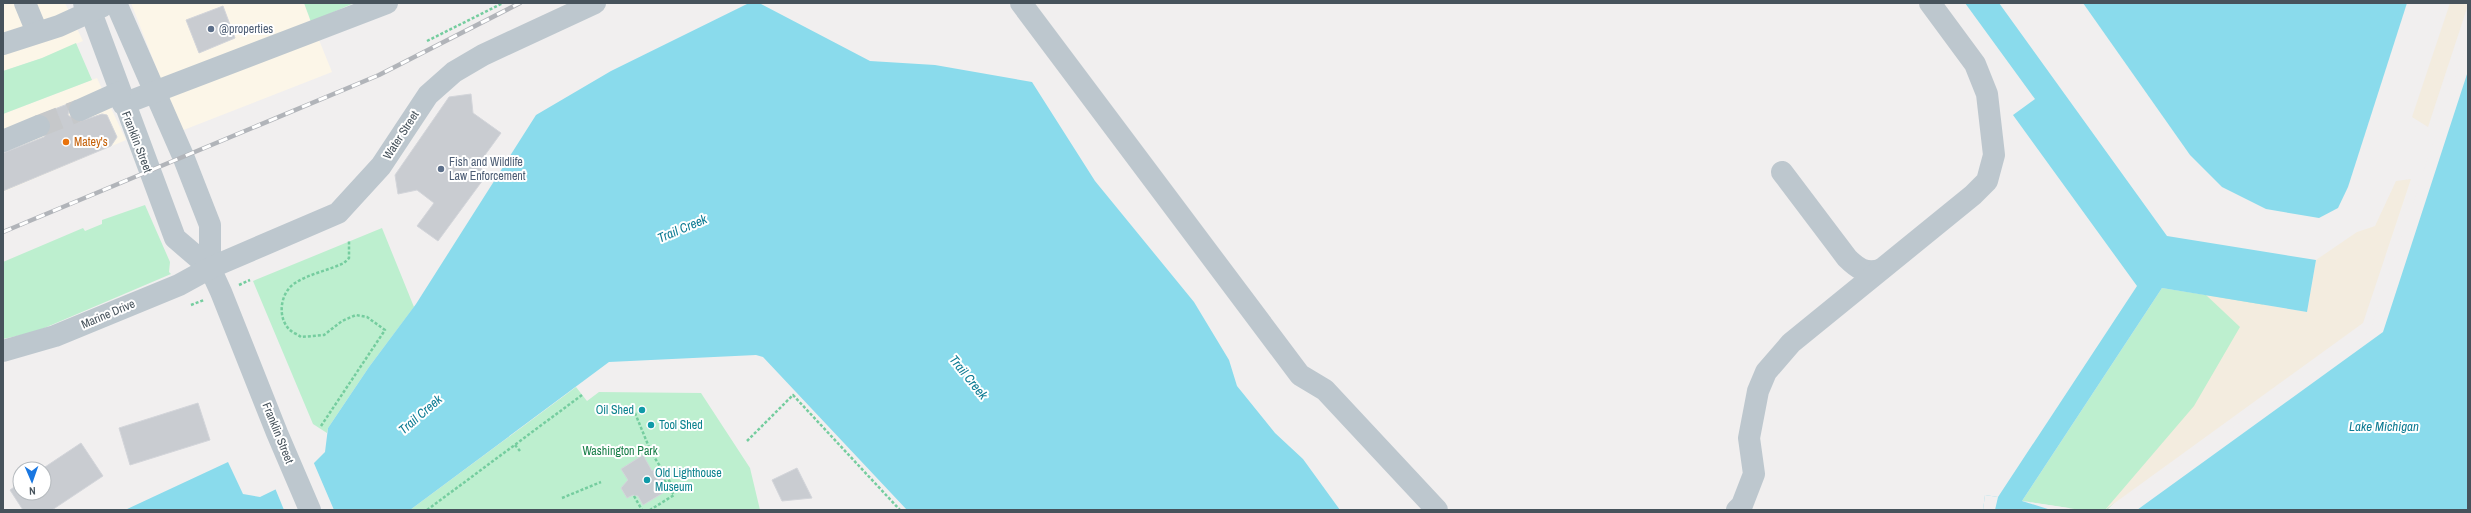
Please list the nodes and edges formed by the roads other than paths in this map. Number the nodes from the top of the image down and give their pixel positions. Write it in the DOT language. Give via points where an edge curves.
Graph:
graph roads {
  1 [pos="25,3"];
  2 [pos="116,3"];
  3 [pos="387,3"];
  4 [pos="595,3"];
  5 [pos="1021,3"];
  6 [pos="1930,3"];
  7 [pos="93,5"];
  8 [pos="37,32"];
  9 [pos="3,44"];
  10 [pos="154,93"];
  11 [pos="122,98"];
  12 [pos="80,110"];
  13 [pos="40,126"];
  14 [pos="3,141"];
  15 [pos="1782,172"];
  16 [pos="210,268"];
  17 [pos="1880,270"];
  18 [pos="3,352"];
  19 [pos="310,510"];
  20 [pos="1437,510"];
  21 [pos="1737,510"];
  1 -- 8 [label="street"];
  2 -- 10 [label="street, Franklin Street"];
  3 -- 10 [label="street"];
  4 -- 16 [label="street, Water Street" via="483,55 454,72 428,95 382,166 338,213"];
  5 -- 20 [label="street" via="1300,375 1325,390"];
  6 -- 17 [label="street" via="1975,64 1988,94 1994,155 1988,181"];
  7 -- 8 [label="street" via="59,26"];
  7 -- 11 [label="street, Franklin Street"];
  8 -- 9 [label="street"];
  10 -- 11 [label="street"];
  10 -- 16 [label="street, Franklin Street" via="183,156 210,225"];
  11 -- 12 [label="street"];
  11 -- 16 [label="street, Franklin Street" via="175,238"];
  13 -- 14 [label="street"];
  15 -- 17 [label="street" via="1858,269 1870,273"];
  16 -- 18 [label="street, Marine Drive" via="179,285 55,336"];
  16 -- 19 [label="street, Franklin Street"];
  17 -- 21 [label="street" via="1791,343 1766,372 1758,391 1749,438 1754,474 1742,505"];
}
